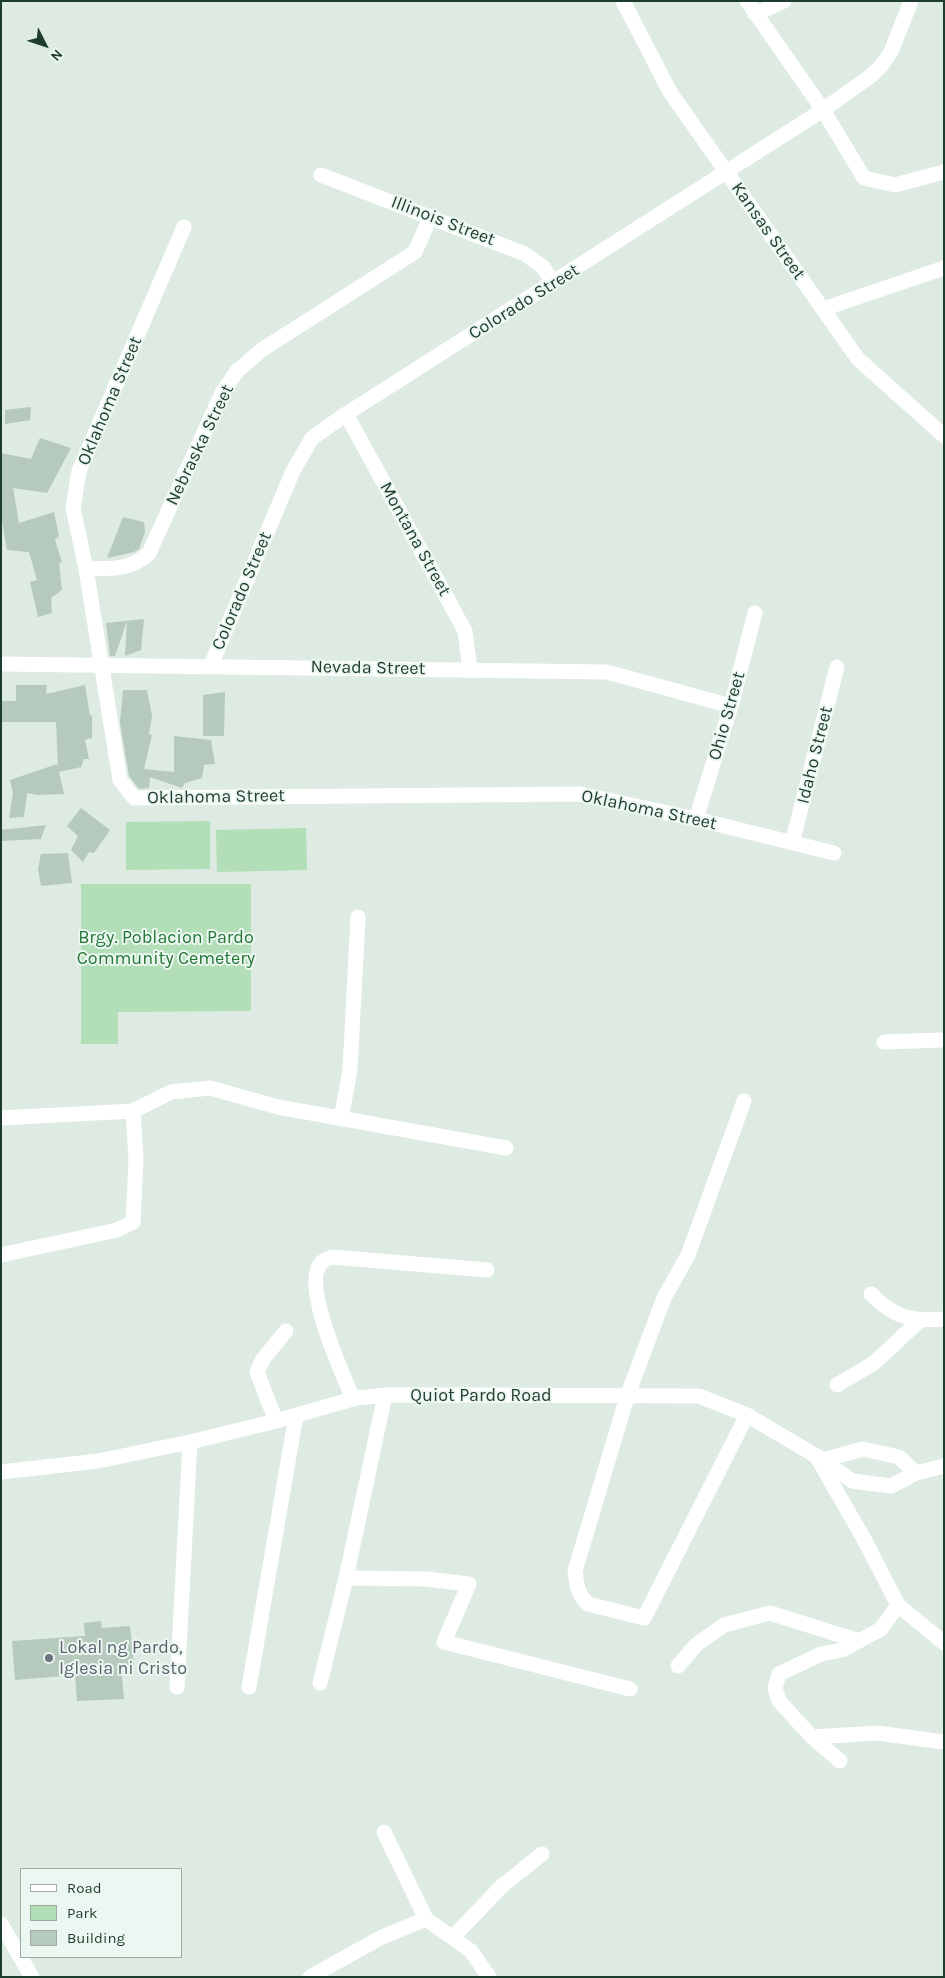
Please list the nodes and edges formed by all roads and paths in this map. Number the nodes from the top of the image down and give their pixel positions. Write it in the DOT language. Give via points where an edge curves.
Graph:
graph roads {
  1 [pos="623,1"];
  2 [pos="747,1"];
  3 [pos="784,1"];
  4 [pos="912,1"];
  5 [pos="756,14"];
  6 [pos="823,110"];
  7 [pos="727,172"];
  8 [pos="944,172"];
  9 [pos="321,175"];
  10 [pos="431,216"];
  11 [pos="184,227"];
  12 [pos="944,268"];
  13 [pos="553,283"];
  14 [pos="823,309"];
  15 [pos="346,414"];
  16 [pos="944,436"];
  17 [pos="86,568"];
  18 [pos="755,613"];
  19 [pos="1,664"];
  20 [pos="211,665"];
  21 [pos="101,667"];
  22 [pos="837,667"];
  23 [pos="470,670"];
  24 [pos="731,706"];
  25 [pos="696,819"];
  26 [pos="792,843"];
  27 [pos="834,853"];
  28 [pos="358,917"];
  29 [pos="944,1040"];
  30 [pos="884,1042"];
  31 [pos="744,1101"];
  32 [pos="133,1111"];
  33 [pos="1,1118"];
  34 [pos="342,1118"];
  35 [pos="506,1148"];
  36 [pos="1,1255"];
  37 [pos="487,1270"];
  38 [pos="871,1294"];
  39 [pos="944,1319"];
  40 [pos="919,1321"];
  41 [pos="286,1331"];
  42 [pos="837,1385"];
  43 [pos="385,1395"];
  44 [pos="627,1397"];
  45 [pos="353,1399"];
  46 [pos="747,1415"];
  47 [pos="296,1416"];
  48 [pos="276,1421"];
  49 [pos="190,1442"];
  50 [pos="820,1458"];
  51 [pos="944,1466"];
  52 [pos="1,1472"];
  53 [pos="916,1473"];
  54 [pos="346,1578"];
  55 [pos="898,1605"];
  56 [pos="859,1641"];
  57 [pos="944,1643"];
  58 [pos="678,1666"];
  59 [pos="320,1683"];
  60 [pos="177,1687"];
  61 [pos="249,1687"];
  62 [pos="630,1689"];
  63 [pos="812,1737"];
  64 [pos="944,1742"];
  65 [pos="840,1761"];
  66 [pos="384,1832"];
  67 [pos="542,1854"];
  68 [pos="426,1919"];
  69 [pos="1,1924"];
  70 [pos="453,1937"];
  71 [pos="20,1956"];
  72 [pos="21,1958"];
  73 [pos="32,1977"];
  74 [pos="310,1977"];
  75 [pos="489,1977"];
  1 -- 7 [label="street, Kansas Street" via="670,92"];
  2 -- 5 [label="street"];
  3 -- 5 [label="street"];
  4 -- 6 [label="street, Colorado Street" via="891,52 881,66"];
  5 -- 6 [label="street"];
  6 -- 7 [label="street, Colorado Street"];
  6 -- 8 [label="street" via="864,178 896,186"];
  7 -- 13 [label="street, Colorado Street"];
  7 -- 14 [label="street, Kansas Street"];
  9 -- 10 [label="street, Illinois Street"];
  10 -- 13 [label="street, Illinois Street" via="525,254 543,267"];
  10 -- 17 [label="street, Nebraska Street" via="415,252 263,349 237,371 222,393 149,553 139,563 123,568"];
  11 -- 17 [label="street, Oklahoma Street" via="80,471 73,508"];
  12 -- 14 [label="street"];
  13 -- 15 [label="street, Colorado Street"];
  14 -- 16 [label="street, Kansas Street" via="858,359"];
  15 -- 20 [label="street, Colorado Street" via="312,438 293,472"];
  15 -- 23 [label="street, Montana Street" via="465,631"];
  17 -- 21 [label="street, Oklahoma Street"];
  18 -- 24 [label="street, Ohio Street"];
  19 -- 21 [label="street, Nevada Street"];
  20 -- 21 [label="street, Nevada Street"];
  20 -- 23 [label="street, Nevada Street"];
  21 -- 25 [label="street, Oklahoma Street" via="120,780 134,798 580,794"];
  22 -- 26 [label="street, Idaho Street"];
  23 -- 24 [label="street, Nevada Street" via="607,672"];
  24 -- 25 [label="street, Ohio Street"];
  25 -- 26 [label="street, Oklahoma Street"];
  26 -- 27 [label="street, Oklahoma Street"];
  28 -- 34 [label="street" via="350,1070"];
  29 -- 30 [label="street"];
  31 -- 44 [label="street" via="688,1255 664,1298"];
  32 -- 33 [label="street"];
  32 -- 34 [label="street" via="172,1092 210,1088 278,1107"];
  32 -- 36 [label="street" via="136,1160 133,1222 117,1230"];
  34 -- 35 [label="street"];
  37 -- 45 [label="street" via="332,1257 321,1263 317,1274 324,1330"];
  38 -- 40 [label="street" via="887,1310"];
  39 -- 40 [label="street"];
  40 -- 42 [label="street" via="874,1363"];
  41 -- 48 [label="street" via="263,1358 257,1372"];
  43 -- 44 [label="street, Quiot Pardo Road"];
  43 -- 45 [label="street, Quiot Pardo Road"];
  43 -- 54 [label="street"];
  44 -- 46 [label="street, Quiot Pardo Road" via="699,1396"];
  44 -- 46 [label="street" via="575,1571 577,1589 588,1604 644,1618"];
  45 -- 47 [label="street, Quiot Pardo Road"];
  46 -- 50 [label="street, Quiot Pardo Road"];
  47 -- 48 [label="street, Quiot Pardo Road"];
  47 -- 61 [label="street"];
  48 -- 49 [label="street, Quiot Pardo Road"];
  49 -- 52 [label="street, Quiot Pardo Road" via="98,1461"];
  49 -- 60 [label="street"];
  50 -- 53 [label="street" via="863,1449 899,1457"];
  50 -- 53 [label="street, Quiot Pardo Road" via="852,1481 891,1486"];
  50 -- 55 [label="street"];
  51 -- 53 [label="street"];
  54 -- 59 [label="street"];
  54 -- 62 [label="street" via="426,1579 469,1584 444,1642"];
  55 -- 56 [label="street" via="881,1629"];
  55 -- 57 [label="street"];
  56 -- 58 [label="street" via="770,1613 724,1625 696,1645"];
  56 -- 63 [label="street" via="779,1674 775,1688 779,1701"];
  63 -- 64 [label="street" via="878,1733"];
  63 -- 65 [label="street"];
  66 -- 68 [label="street"];
  67 -- 70 [label="street" via="502,1886"];
  68 -- 70 [label="street"];
  68 -- 74 [label="street" via="382,1937"];
  69 -- 71 [label="street"];
  70 -- 75 [label="street" via="471,1951"];
  72 -- 73 [label="street"];
}
